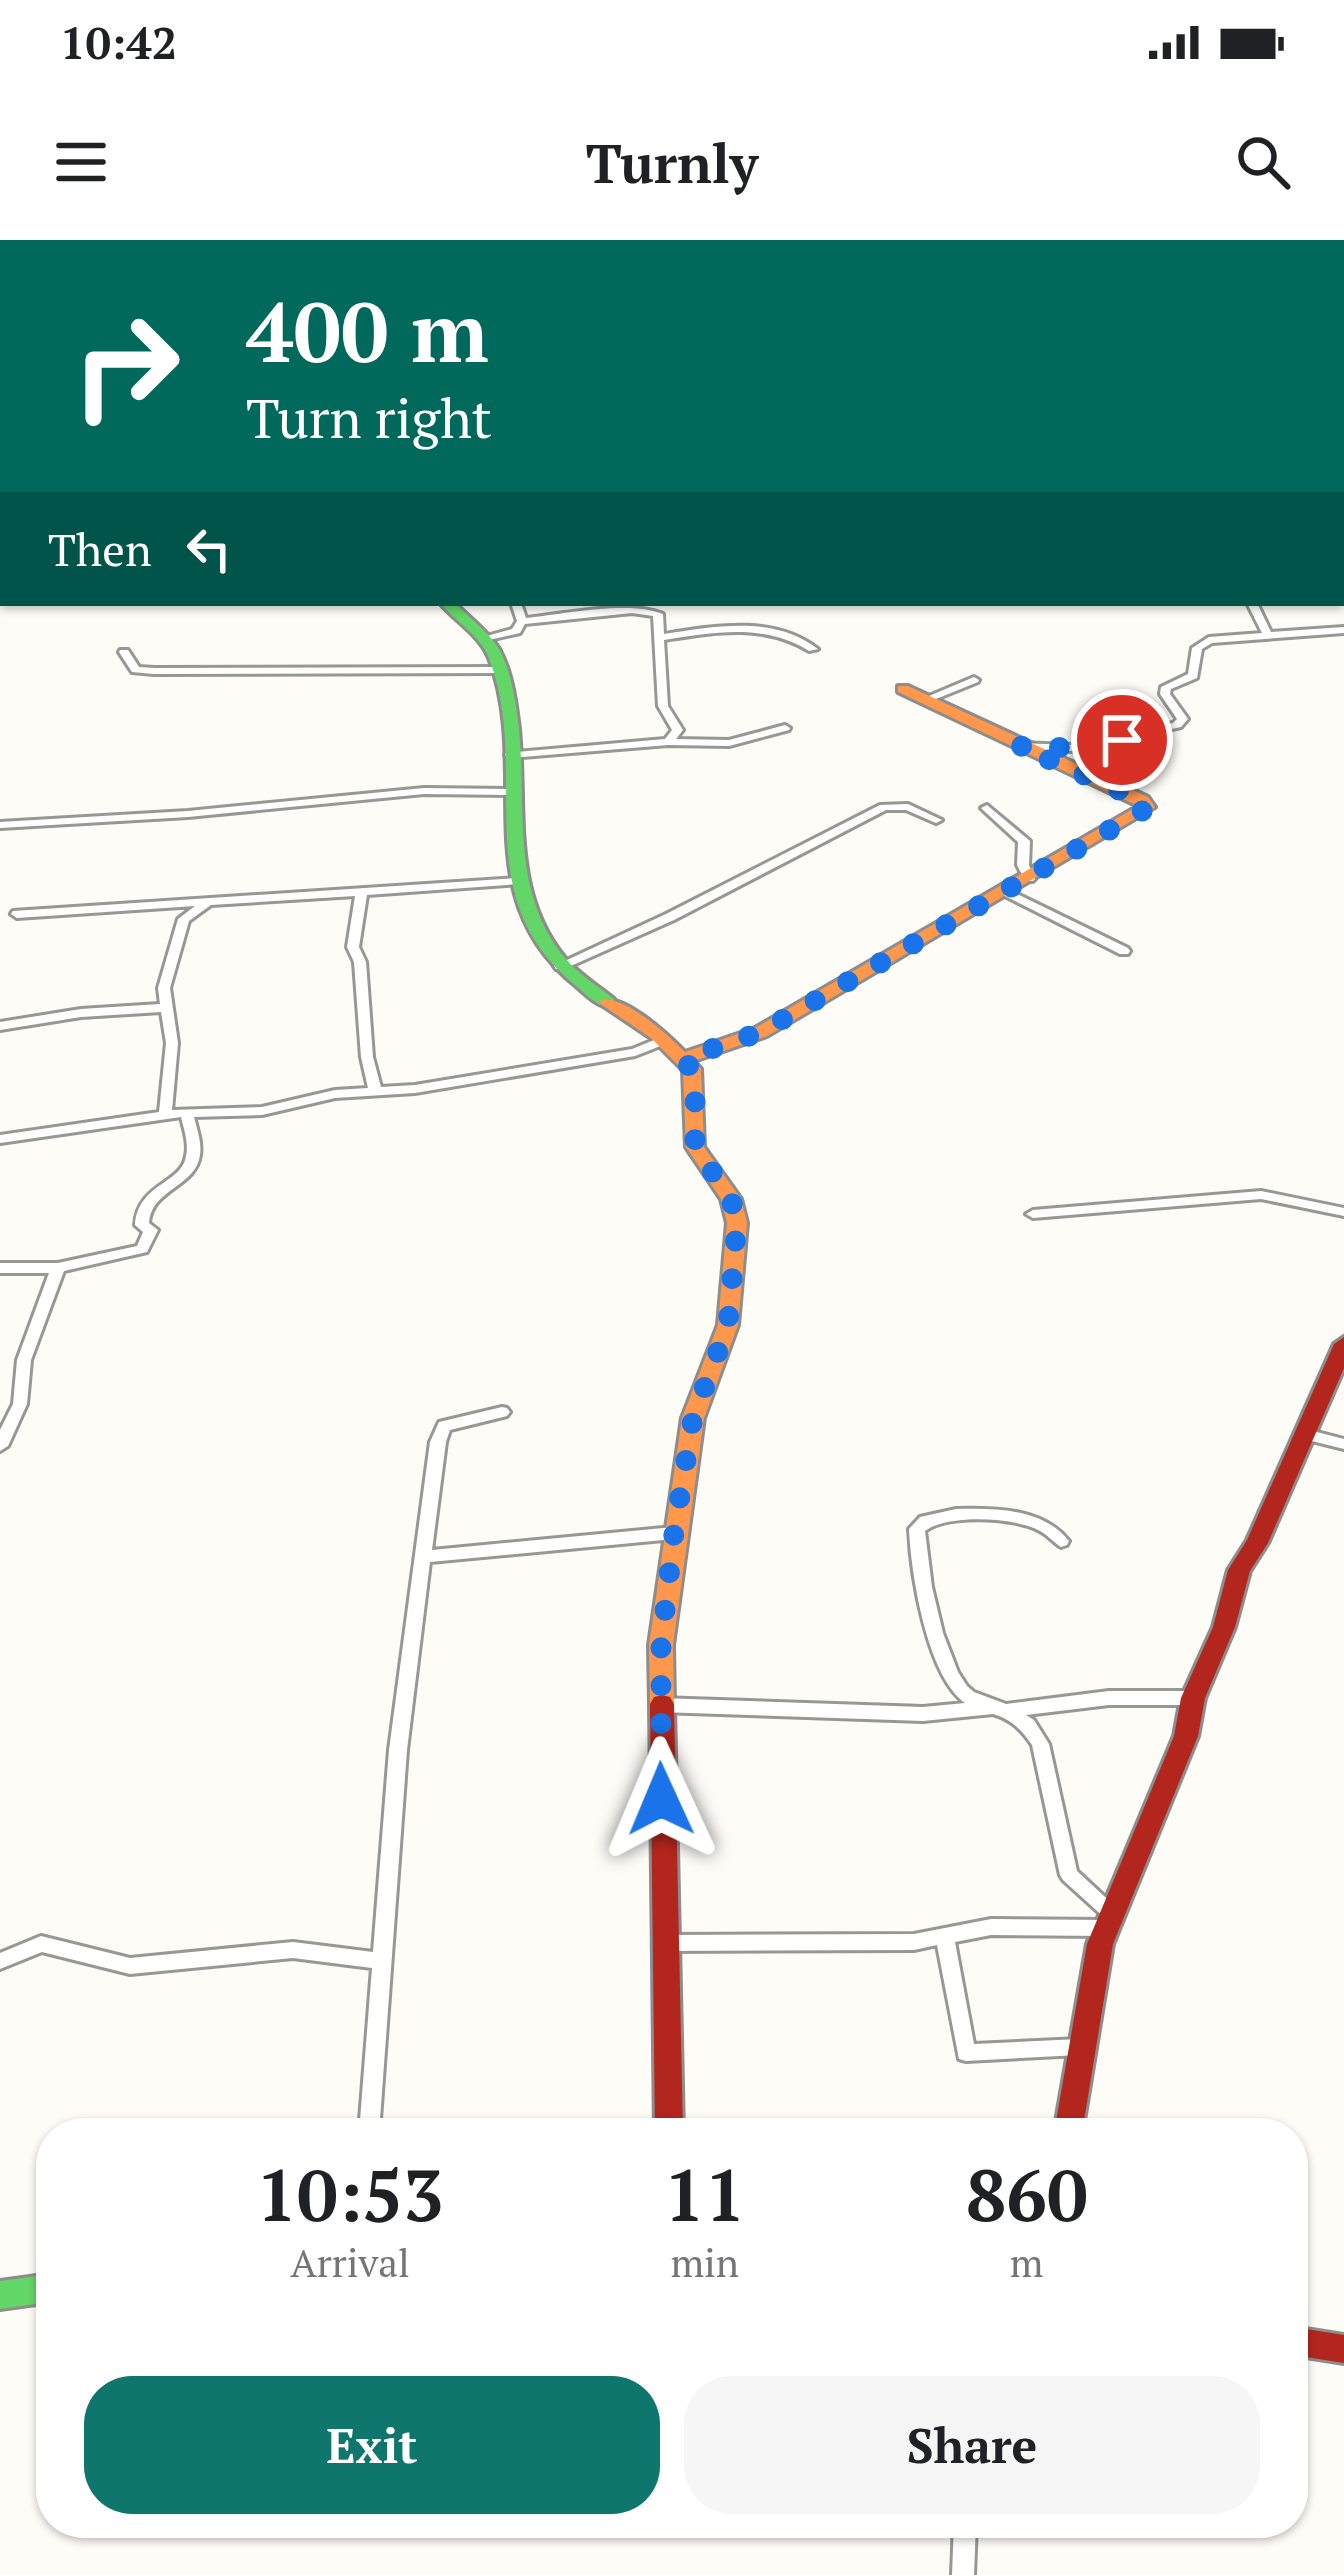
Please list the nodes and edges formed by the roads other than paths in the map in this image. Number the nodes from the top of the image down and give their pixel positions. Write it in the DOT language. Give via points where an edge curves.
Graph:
graph roads {
  1 [pos="450,606"];
  2 [pos="517,606"];
  3 [pos="1253,606"];
  4 [pos="522,621"];
  5 [pos="1344,630"];
  6 [pos="1268,636"];
  7 [pos="658,638"];
  8 [pos="484,640"];
  9 [pos="814,649"];
  10 [pos="124,652"];
  11 [pos="499,670"];
  12 [pos="974,680"];
  13 [pos="903,689"];
  14 [pos="927,699"];
  15 [pos="784,728"];
  16 [pos="668,742"];
  17 [pos="1018,746"];
  18 [pos="510,755"];
  19 [pos="511,792"];
  20 [pos="987,808"];
  21 [pos="936,820"];
  22 [pos="0,825"];
  23 [pos="1029,879"];
  24 [pos="516,882"];
  25 [pos="362,892"];
  26 [pos="1007,893"];
  27 [pos="209,902"];
  28 [pos="17,914"];
  29 [pos="1124,951"];
  30 [pos="560,966"];
  31 [pos="164,1008"];
  32 [pos="0,1026"];
  33 [pos="664,1040"];
  34 [pos="685,1058"];
  35 [pos="376,1092"];
  36 [pos="187,1113"];
  37 [pos="165,1115"];
  38 [pos="0,1139"];
  39 [pos="1344,1212"];
  40 [pos="1033,1214"];
  41 [pos="0,1268"];
  42 [pos="58,1268"];
  43 [pos="1344,1343"];
  44 [pos="502,1412"];
  45 [pos="1305,1434"];
  46 [pos="1344,1444"];
  47 [pos="0,1446"];
  48 [pos="674,1533"];
  49 [pos="1061,1541"];
  50 [pos="425,1557"];
  51 [pos="955,1682"];
  52 [pos="1193,1698"];
  53 [pos="659,1705"];
  54 [pos="999,1709"];
  55 [pos="943,1713"];
  56 [pos="1109,1921"];
  57 [pos="945,1936"];
  58 [pos="669,1943"];
  59 [pos="0,1961"];
  60 [pos="379,1961"];
  61 [pos="1079,2047"];
  62 [pos="370,2118"];
  63 [pos="669,2118"];
  64 [pos="1070,2118"];
  65 [pos="36,2290"];
  66 [pos="0,2295"];
  67 [pos="1308,2343"];
  68 [pos="1344,2349"];
  69 [pos="964,2538"];
  70 [pos="963,2575"];
  1 -- 8 [label="street"];
  2 -- 4 [label="street"];
  3 -- 6 [label="street"];
  4 -- 7 [label="street" via="643,610 661,618"];
  4 -- 8 [label="street" via="516,631"];
  5 -- 6 [label="street"];
  6 -- 17 [label="street" via="1199,645 1193,676 1164,690 1183,719 1177,725 1073,748"];
  7 -- 9 [label="street" via="772,630"];
  7 -- 16 [label="street" via="663,706 678,730"];
  8 -- 11 [label="street"];
  10 -- 11 [label="street" via="136,670 154,671"];
  11 -- 18 [label="street"];
  12 -- 14 [label="street"];
  13 -- 14 [label="street"];
  14 -- 17 [label="street"];
  15 -- 16 [label="street" via="730,743"];
  16 -- 18 [label="street"];
  17 -- 23 [label="street" via="1147,807"];
  18 -- 19 [label="street"];
  19 -- 22 [label="street" via="424,791"];
  19 -- 24 [label="street"];
  20 -- 23 [label="street" via="1022,836"];
  21 -- 30 [label="street" via="884,807"];
  23 -- 26 [label="street"];
  24 -- 25 [label="street"];
  24 -- 30 [label="street" via="540,944"];
  25 -- 27 [label="street"];
  25 -- 35 [label="street" via="353,947"];
  26 -- 29 [label="street"];
  26 -- 34 [label="street" via="761,1032"];
  27 -- 28 [label="street"];
  27 -- 31 [label="street" via="182,924"];
  30 -- 33 [label="street"];
  31 -- 32 [label="street"];
  31 -- 37 [label="street" via="172,1043"];
  33 -- 34 [label="street"];
  33 -- 35 [label="street" via="635,1052"];
  34 -- 48 [label="street" via="695,1079 695,1147 731,1199 737,1223 728,1325 693,1418"];
  35 -- 36 [label="street" via="262,1111"];
  36 -- 37 [label="street"];
  36 -- 42 [label="street" via="197,1146 186,1173 143,1211 149,1242 122,1257"];
  37 -- 38 [label="street"];
  39 -- 40 [label="street" via="1262,1195"];
  41 -- 42 [label="street"];
  42 -- 47 [label="street" via="24,1360 20,1404"];
  43 -- 45 [label="street"];
  44 -- 50 [label="street" via="440,1431"];
  45 -- 46 [label="street"];
  45 -- 52 [label="street" via="1240,1570"];
  48 -- 50 [label="street"];
  48 -- 53 [label="street"];
  49 -- 51 [label="street" via="1033,1522 958,1513 921,1522 928,1603"];
  50 -- 60 [label="street"];
  51 -- 54 [label="street" via="966,1696"];
  51 -- 55 [label="street"];
  52 -- 54 [label="street"];
  52 -- 56 [label="street" via="1186,1736"];
  53 -- 55 [label="street"];
  53 -- 58 [label="street"];
  54 -- 55 [label="street"];
  54 -- 56 [label="street" via="1028,1725 1040,1744 1069,1875"];
  56 -- 57 [label="street"];
  56 -- 61 [label="street"];
  57 -- 58 [label="street"];
  57 -- 61 [label="street" via="966,2054"];
  58 -- 63 [label="street"];
  59 -- 60 [label="street" via="40,1944 130,1966 293,1950"];
  60 -- 62 [label="street"];
  61 -- 64 [label="street"];
  65 -- 66 [label="street"];
  67 -- 68 [label="street"];
  69 -- 70 [label="street"];
}
